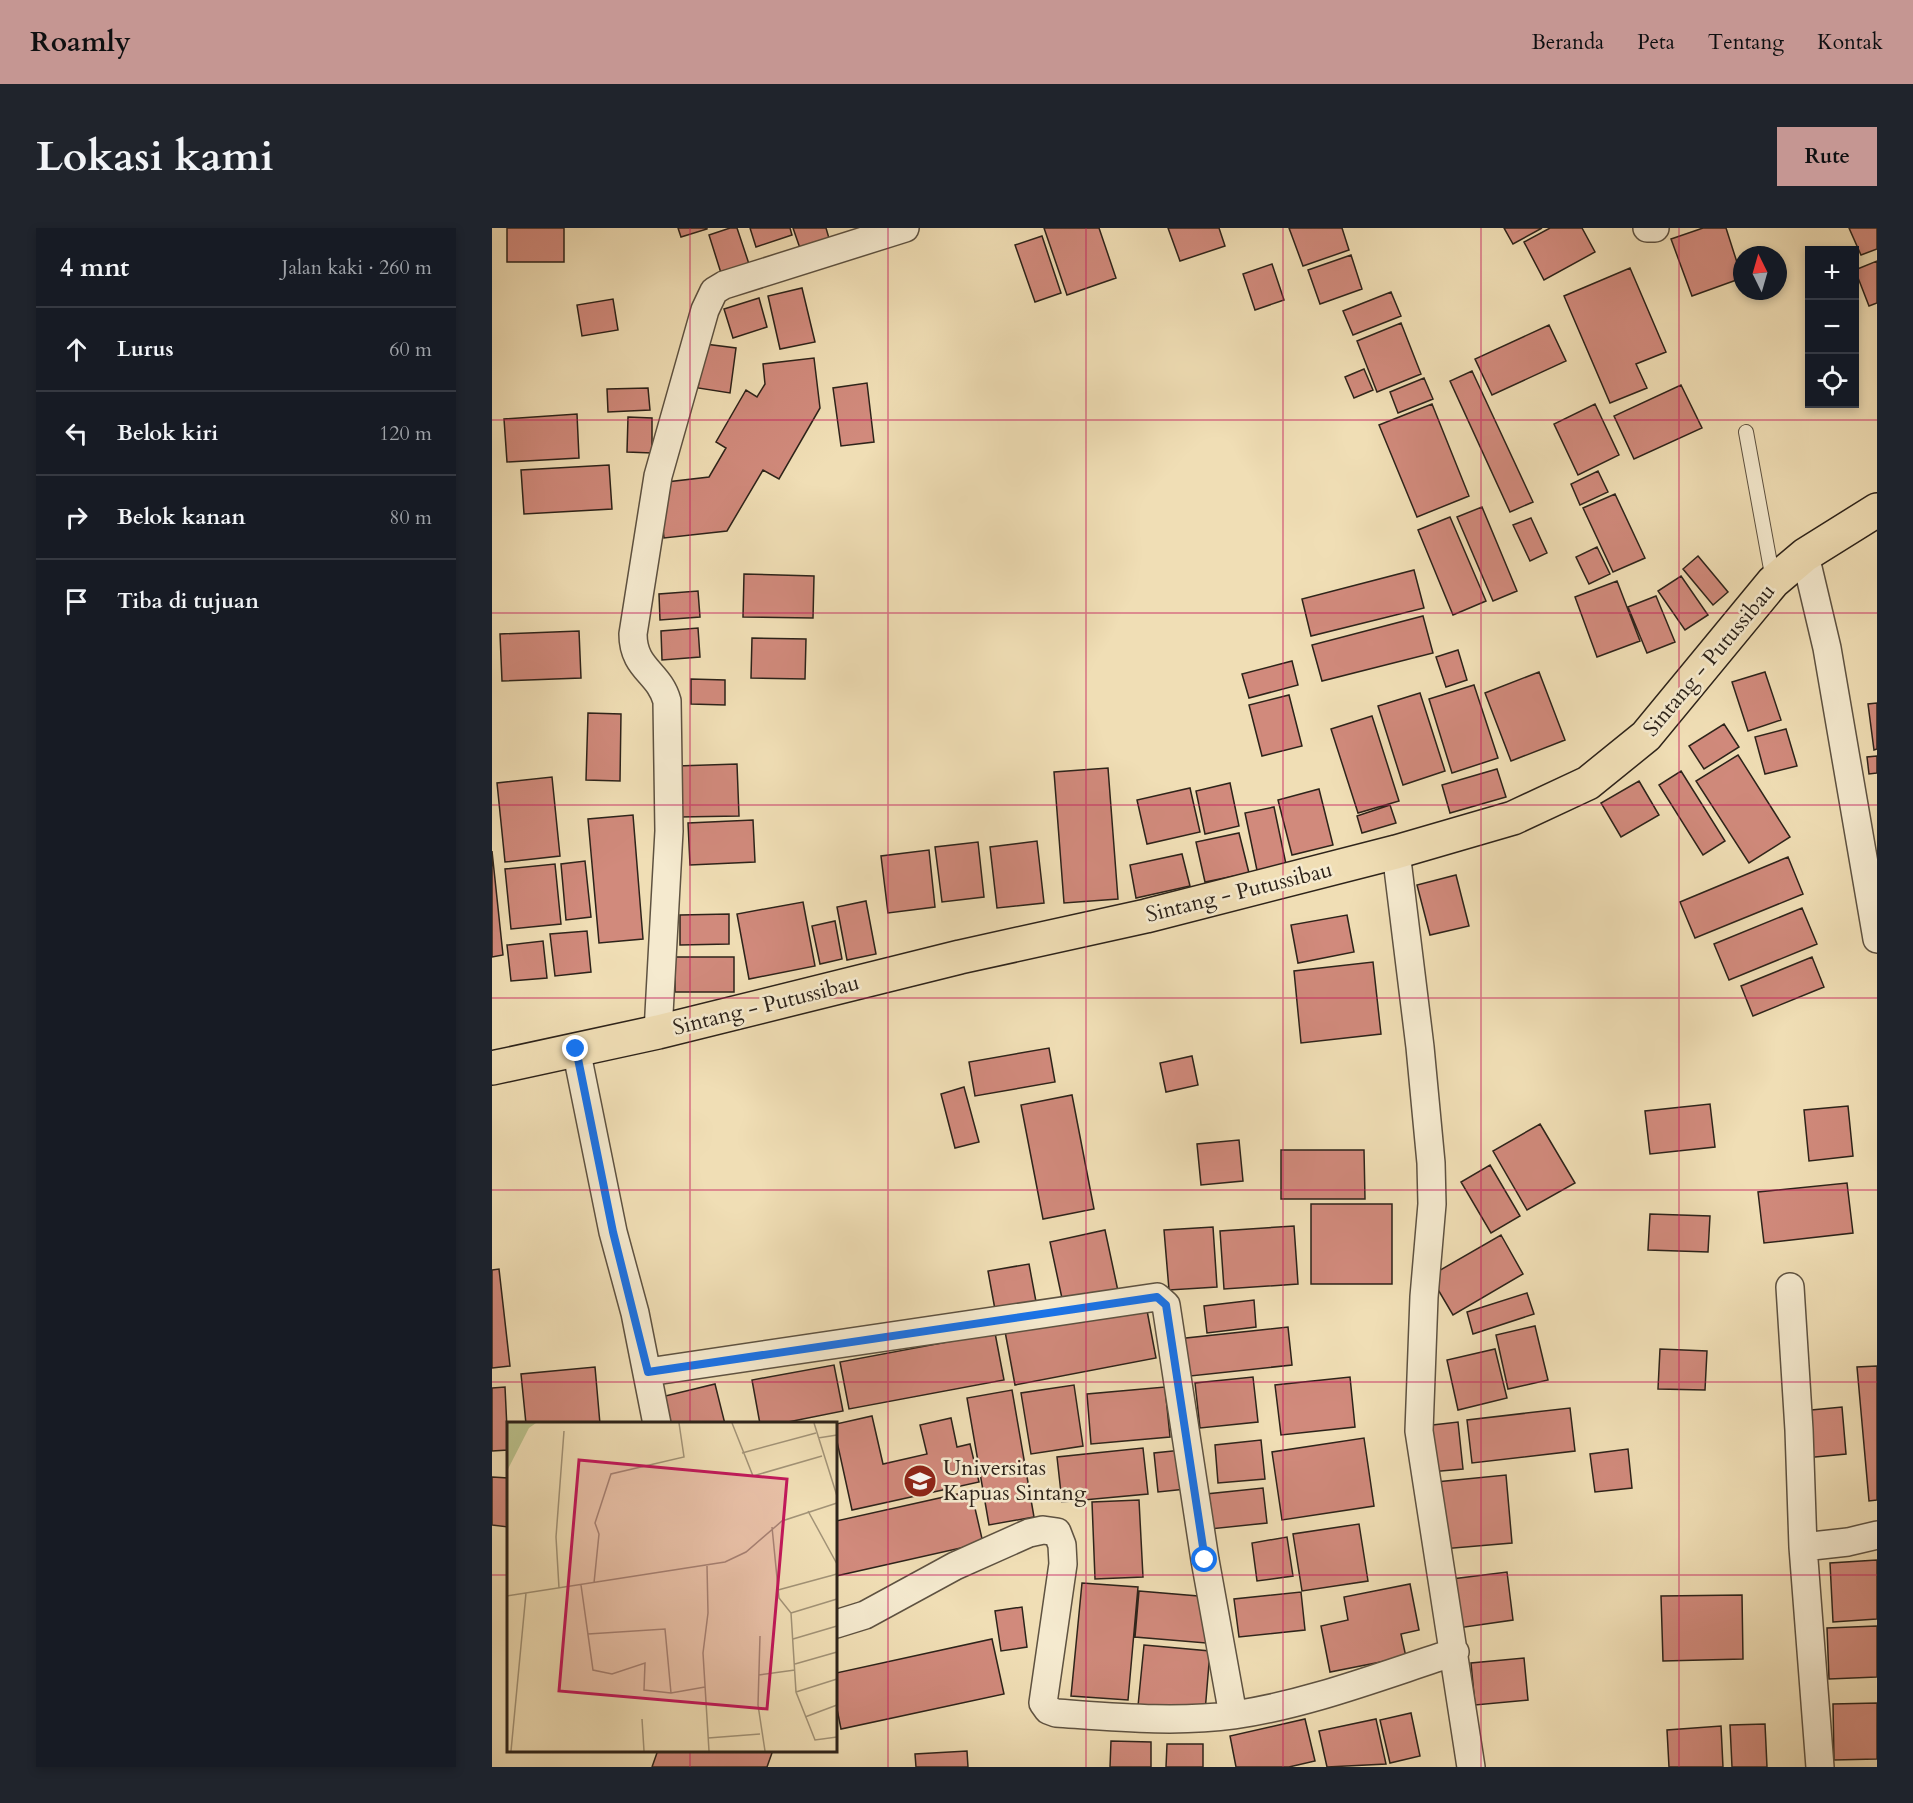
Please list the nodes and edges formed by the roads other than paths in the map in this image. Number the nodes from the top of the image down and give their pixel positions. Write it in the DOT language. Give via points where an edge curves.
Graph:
graph roads {
  1 [pos="904,228"];
  2 [pos="1647,228"];
  3 [pos="1655,228"];
  4 [pos="1746,432"];
  5 [pos="1877,510"];
  6 [pos="1805,555"];
  7 [pos="1773,582"];
  8 [pos="1396,852"];
  9 [pos="1877,939"];
  10 [pos="658,1032"];
  11 [pos="576,1049"];
  12 [pos="492,1068"];
  13 [pos="1790,1287"];
  14 [pos="648,1372"];
  15 [pos="657,1422"];
  16 [pos="1877,1535"];
  17 [pos="1803,1547"];
  18 [pos="837,1624"];
  19 [pos="1455,1652"];
  20 [pos="1233,1715"];
  21 [pos="1471,1767"];
  22 [pos="1820,1767"];
  1 -- 10 [label="street" via="724,285 714,291 705,310 658,477 633,634 633,650 640,664 664,688 667,702 669,831"];
  2 -- 3 [label="street"];
  4 -- 7 [label="lane"];
  5 -- 6 [label="highway, Sintang - Putussibau"];
  6 -- 7 [label="highway, Sintang - Putussibau"];
  6 -- 9 [label="street" via="1827,648"];
  7 -- 8 [label="highway, Sintang - Putussibau" via="1646,736 1588,783 1513,818"];
  8 -- 10 [label="highway, Sintang - Putussibau"];
  8 -- 19 [label="street" via="1431,1163 1419,1431"];
  10 -- 11 [label="highway, Sintang - Putussibau"];
  11 -- 12 [label="highway, Sintang - Putussibau"];
  11 -- 14 [label="street" via="613,1232"];
  13 -- 17 [label="street"];
  14 -- 15 [label="street"];
  14 -- 20 [label="street" via="1157,1297 1166,1305"];
  16 -- 17 [label="street"];
  17 -- 22 [label="street"];
  18 -- 20 [label="street" via="866,1615 955,1566 1029,1533 1057,1532 1063,1564 1043,1703 1048,1710 1138,1718"];
  19 -- 20 [label="street" via="1333,1691"];
  19 -- 21 [label="street"];
}
